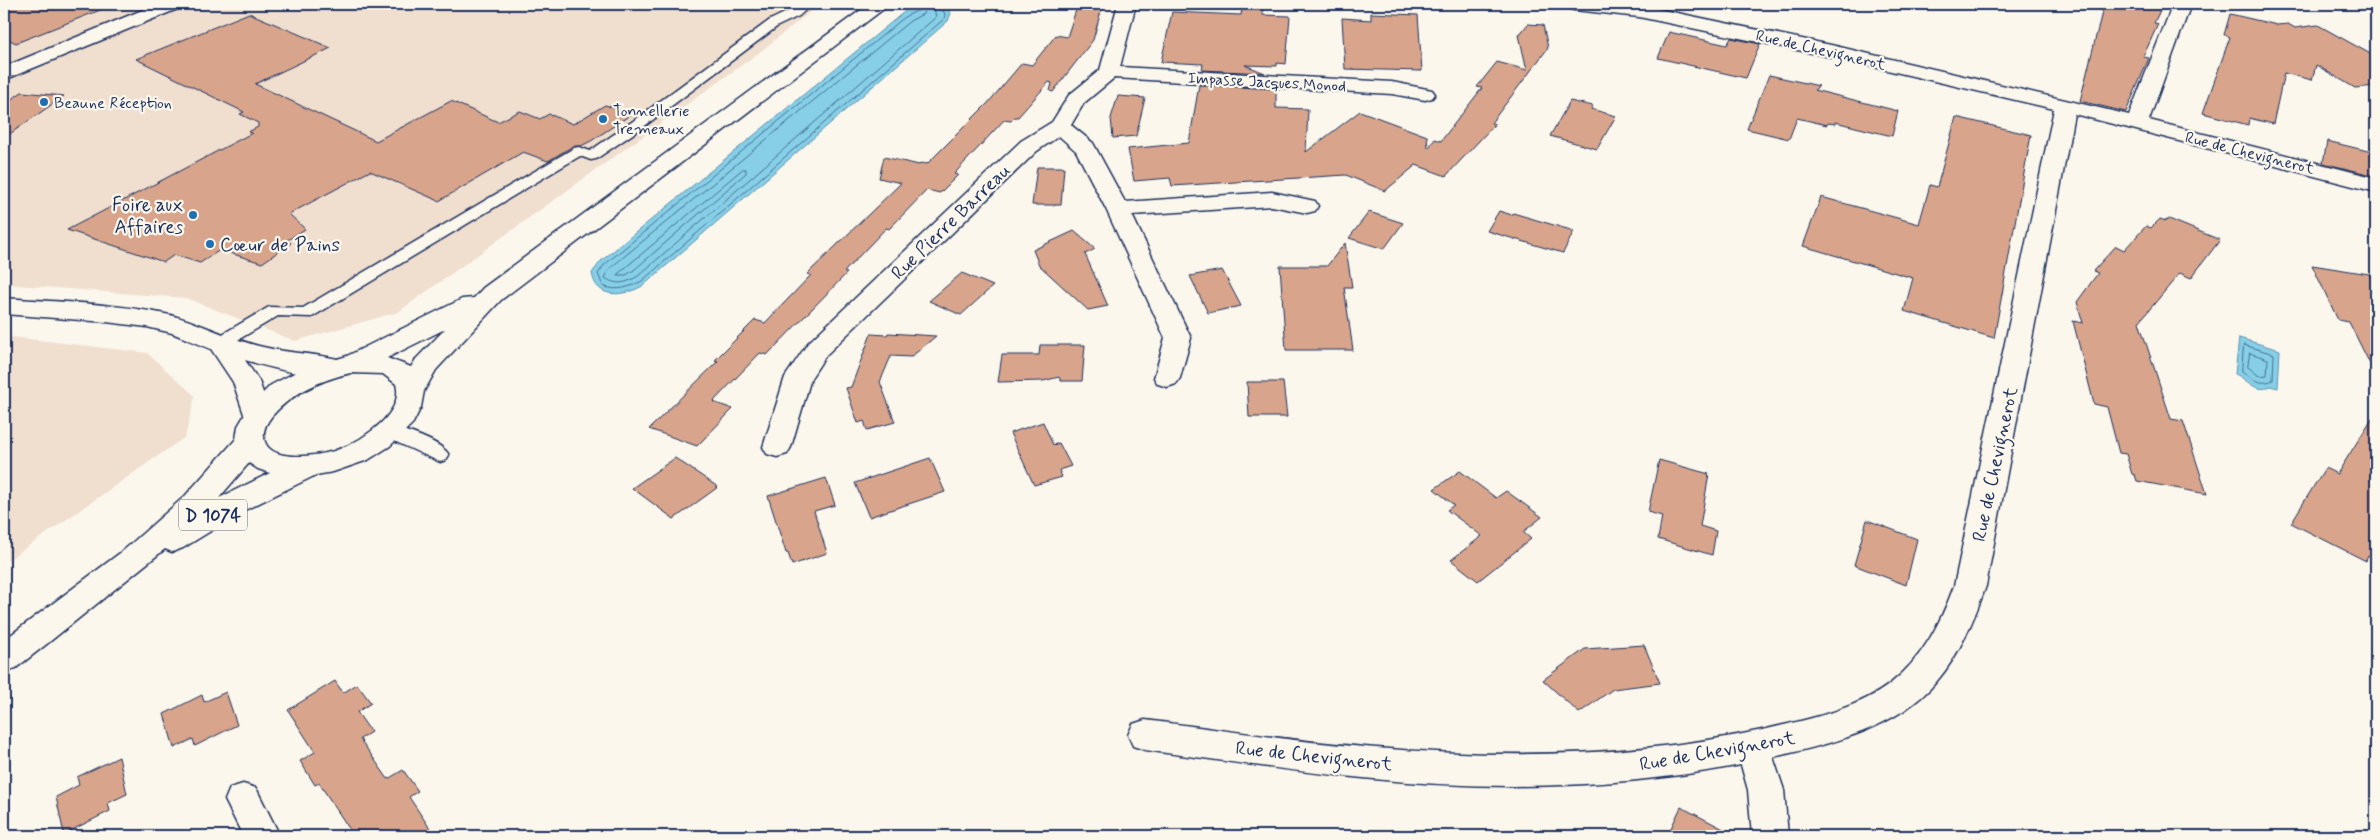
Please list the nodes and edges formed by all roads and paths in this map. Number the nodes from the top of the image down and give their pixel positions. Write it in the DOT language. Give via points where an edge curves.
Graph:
graph roads {
  1 [pos="172,4"];
  2 [pos="806,4"];
  3 [pos="881,4"];
  4 [pos="1127,4"];
  5 [pos="1574,4"];
  6 [pos="1595,4"];
  7 [pos="2182,4"];
  8 [pos="1109,72"];
  9 [pos="4,74"];
  10 [pos="1425,94"];
  11 [pos="2065,105"];
  12 [pos="2137,123"];
  13 [pos="1060,126"];
  14 [pos="2376,185"];
  15 [pos="1308,206"];
  16 [pos="1118,209"];
  17 [pos="492,294"];
  18 [pos="4,306"];
  19 [pos="220,343"];
  20 [pos="343,366"];
  21 [pos="1167,378"];
  22 [pos="412,389"];
  23 [pos="253,429"];
  24 [pos="390,432"];
  25 [pos="777,447"];
  26 [pos="440,454"];
  27 [pos="309,466"];
  28 [pos="122,570"];
  29 [pos="4,658"];
  30 [pos="1145,735"];
  31 [pos="1753,747"];
  32 [pos="243,800"];
  33 [pos="262,836"];
  34 [pos="1770,836"];
  1 -- 9 [label="street"];
  2 -- 19 [label="lane" via="774,23 591,156 579,152 306,313 275,311"];
  3 -- 17 [label="street"];
  4 -- 8 [label="street"];
  5 -- 6 [label="street, Rue de Chevignerot"];
  6 -- 11 [label="street, Rue de Chevignerot" via="1738,31"];
  7 -- 12 [label="street"];
  8 -- 10 [label="street, Impasse Jacques Monod" via="1392,88"];
  8 -- 13 [label="street, Rue Pierre Barreau" via="1076,100"];
  11 -- 12 [label="street, Rue de Chevignerot"];
  11 -- 31 [label="street, Rue de Chevignerot" via="1970,586 1958,620 1940,656 1900,696 1860,717"];
  12 -- 14 [label="street, Rue de Chevignerot"];
  13 -- 16 [label="street" via="1085,148"];
  13 -- 25 [label="street, Rue Pierre Barreau" via="1029,146 817,349 798,376"];
  15 -- 16 [label="street" via="1272,199"];
  16 -- 21 [label="street" via="1178,338"];
  17 -- 20 [label="street"];
  17 -- 22 [label="street" via="425,365"];
  18 -- 19 [label="street" via="168,323"];
  19 -- 20 [label="street" via="279,360"];
  19 -- 23 [label="street" via="246,382"];
  20 -- 22 [label="street" via="374,364 392,368 406,376"];
  20 -- 23 [label="street" via="312,375 290,386 270,400"];
  22 -- 24 [label="street" via="411,402 404,417"];
  23 -- 27 [label="street" via="260,457 280,466"];
  23 -- 28 [label="street, D 1074" via="209,490"];
  24 -- 26 [label="lane"];
  24 -- 27 [label="street" via="352,454"];
  27 -- 28 [label="street, D 1074" via="235,502"];
  28 -- 29 [label="street, D 1074"];
  30 -- 31 [label="street, Rue de Chevignerot" via="1364,762 1557,770 1636,764"];
  31 -- 34 [label="street" via="1766,790"];
  32 -- 33 [label="street"];
}
